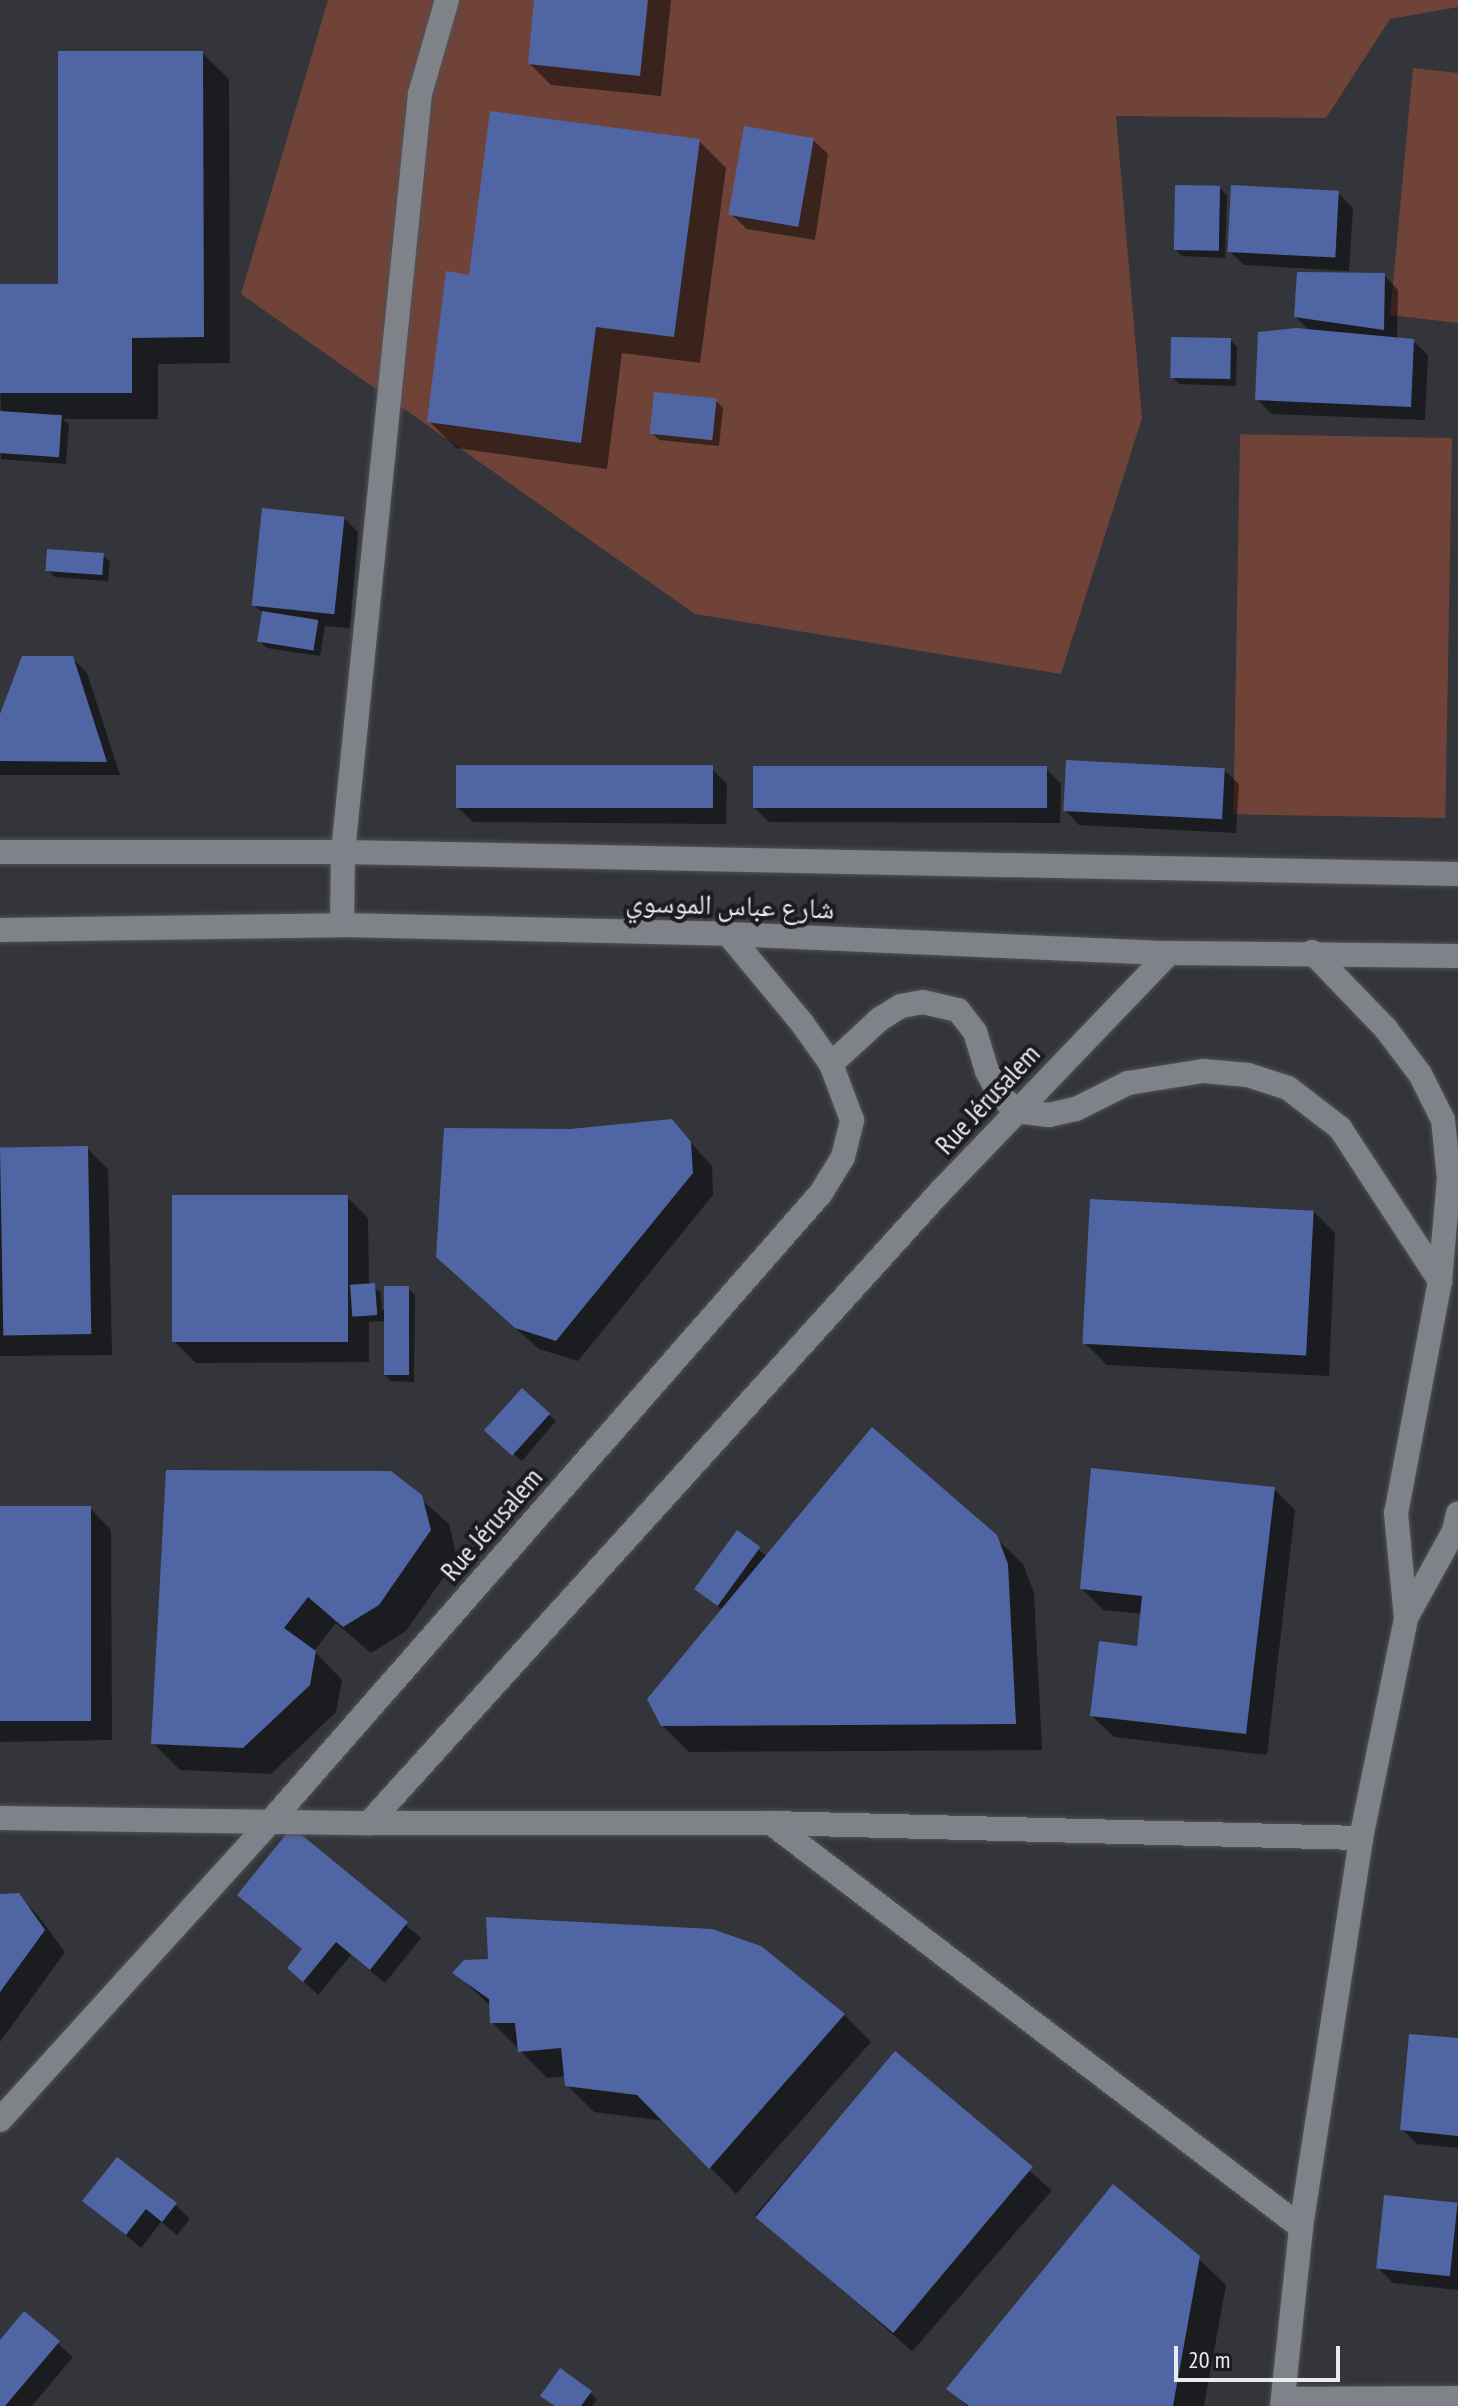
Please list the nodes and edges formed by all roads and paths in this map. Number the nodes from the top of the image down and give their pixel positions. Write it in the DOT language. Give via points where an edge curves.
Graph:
graph roads {
  1 [pos="447,0"];
  2 [pos="0,852"];
  3 [pos="343,852"];
  4 [pos="1458,874"];
  5 [pos="342,925"];
  6 [pos="0,930"];
  7 [pos="728,934"];
  8 [pos="1312,952"];
  9 [pos="1169,953"];
  10 [pos="1458,956"];
  11 [pos="831,1064"];
  12 [pos="1016,1111"];
  13 [pos="1440,1281"];
  14 [pos="1458,1513"];
  15 [pos="1406,1618"];
  16 [pos="0,1818"];
  17 [pos="270,1822"];
  18 [pos="369,1823"];
  19 [pos="771,1823"];
  20 [pos="1361,1838"];
  21 [pos="0,2120"];
  22 [pos="1301,2227"];
  23 [pos="1458,2398"];
  24 [pos="1282,2402"];
  1 -- 3 [label="street" via="420,94"];
  2 -- 3 [label="street, شارع عباس الموسوي"];
  3 -- 4 [label="street, شارع عباس الموسوي"];
  3 -- 5 [label="street"];
  5 -- 6 [label="street, شارع عباس الموسوي"];
  5 -- 7 [label="street, شارع عباس الموسوي"];
  7 -- 9 [label="street, شارع عباس الموسوي"];
  7 -- 11 [label="street, Rue Jérusalem"];
  8 -- 9 [label="street, شارع عباس الموسوي"];
  8 -- 10 [label="street, شارع عباس الموسوي"];
  8 -- 13 [label="street" via="1386,1029 1420,1074 1443,1120 1449,1178"];
  9 -- 12 [label="street, Rue Jérusalem"];
  11 -- 12 [label="street" via="865,1030 901,1006 942,1004 958,1010 975,1032 987,1071"];
  11 -- 17 [label="street, Rue Jérusalem" via="852,1120 843,1157 821,1193"];
  12 -- 13 [label="street" via="1049,1115 1076,1109 1128,1083 1203,1071 1248,1075 1288,1088 1340,1128"];
  12 -- 18 [label="street, Rue Jérusalem"];
  13 -- 15 [label="street" via="1396,1513"];
  14 -- 15 [label="street" via="1454,1531"];
  15 -- 20 [label="street"];
  16 -- 17 [label="street"];
  17 -- 18 [label="street"];
  17 -- 21 [label="street, Rue Jérusalem"];
  18 -- 19 [label="street"];
  19 -- 20 [label="street"];
  19 -- 22 [label="street"];
  20 -- 22 [label="street"];
  22 -- 24 [label="street"];
  23 -- 24 [label="street"];
}
